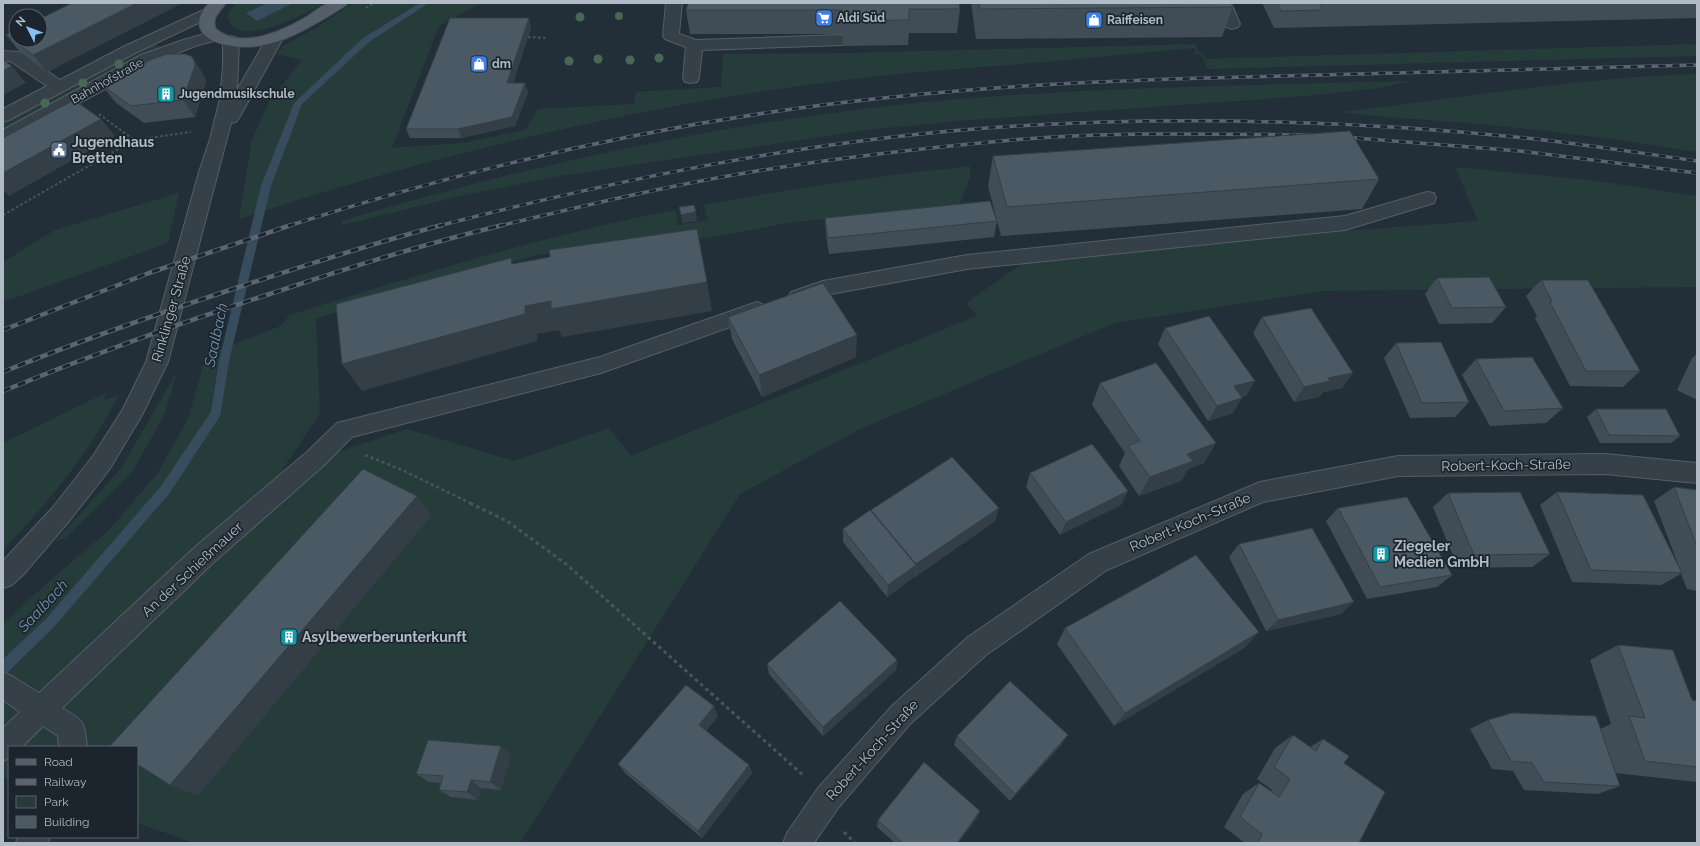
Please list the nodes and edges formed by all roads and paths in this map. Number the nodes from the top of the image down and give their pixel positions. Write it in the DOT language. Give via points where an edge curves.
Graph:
graph roads {
  1 [pos="340,3"];
  2 [pos="674,3"];
  3 [pos="1223,3"];
  4 [pos="214,8"];
  5 [pos="1232,24"];
  6 [pos="215,36"];
  7 [pos="528,37"];
  8 [pos="275,38"];
  9 [pos="546,38"];
  10 [pos="842,40"];
  11 [pos="231,41"];
  12 [pos="694,45"];
  13 [pos="3,56"];
  14 [pos="691,78"];
  15 [pos="59,87"];
  16 [pos="3,116"];
  17 [pos="105,118"];
  18 [pos="193,132"];
  19 [pos="3,137"];
  20 [pos="219,139"];
  21 [pos="134,140"];
  22 [pos="1427,198"];
  23 [pos="3,216"];
  24 [pos="361,453"];
  25 [pos="1697,473"];
  26 [pos="3,577"];
  27 [pos="22,698"];
  28 [pos="73,746"];
  29 [pos="3,747"];
  30 [pos="806,778"];
  31 [pos="841,830"];
  32 [pos="797,843"];
  33 [pos="855,843"];
  1 -- 8 [label="main road" via="300,27"];
  2 -- 12 [label="street" via="671,36"];
  3 -- 5 [label="street"];
  4 -- 6 [label="main road" via="206,19 207,26"];
  4 -- 15 [label="street, Bahnhofstraße"];
  6 -- 11 [label="main road"];
  6 -- 19 [label="street, Bahnhofstraße" via="148,59"];
  7 -- 9 [label="path"];
  8 -- 11 [label="main road" via="252,42"];
  8 -- 20 [label="street, Rinklinger Straße"];
  10 -- 12 [label="street"];
  11 -- 20 [label="street, Rinklinger Straße" via="228,99"];
  12 -- 14 [label="street"];
  13 -- 15 [label="street" via="14,56"];
  15 -- 16 [label="street, Bahnhofstraße"];
  17 -- 21 [label="path"];
  18 -- 21 [label="path"];
  20 -- 26 [label="street, Rinklinger Straße" via="157,362 131,415 102,463 62,513"];
  21 -- 23 [label="path"];
  22 -- 27 [label="street, An der Schießmauer" via="1345,223 967,262 823,288 601,365 345,430 204,555"];
  24 -- 30 [label="path" via="507,521 566,564"];
  25 -- 32 [label="street, Robert-Koch-Straße" via="1605,464 1398,466 1260,492 1098,562 977,646 901,715 828,798"];
  27 -- 28 [label="street" via="71,728"];
  27 -- 29 [label="street, An der Schießmauer"];
  31 -- 33 [label="path"];
}
